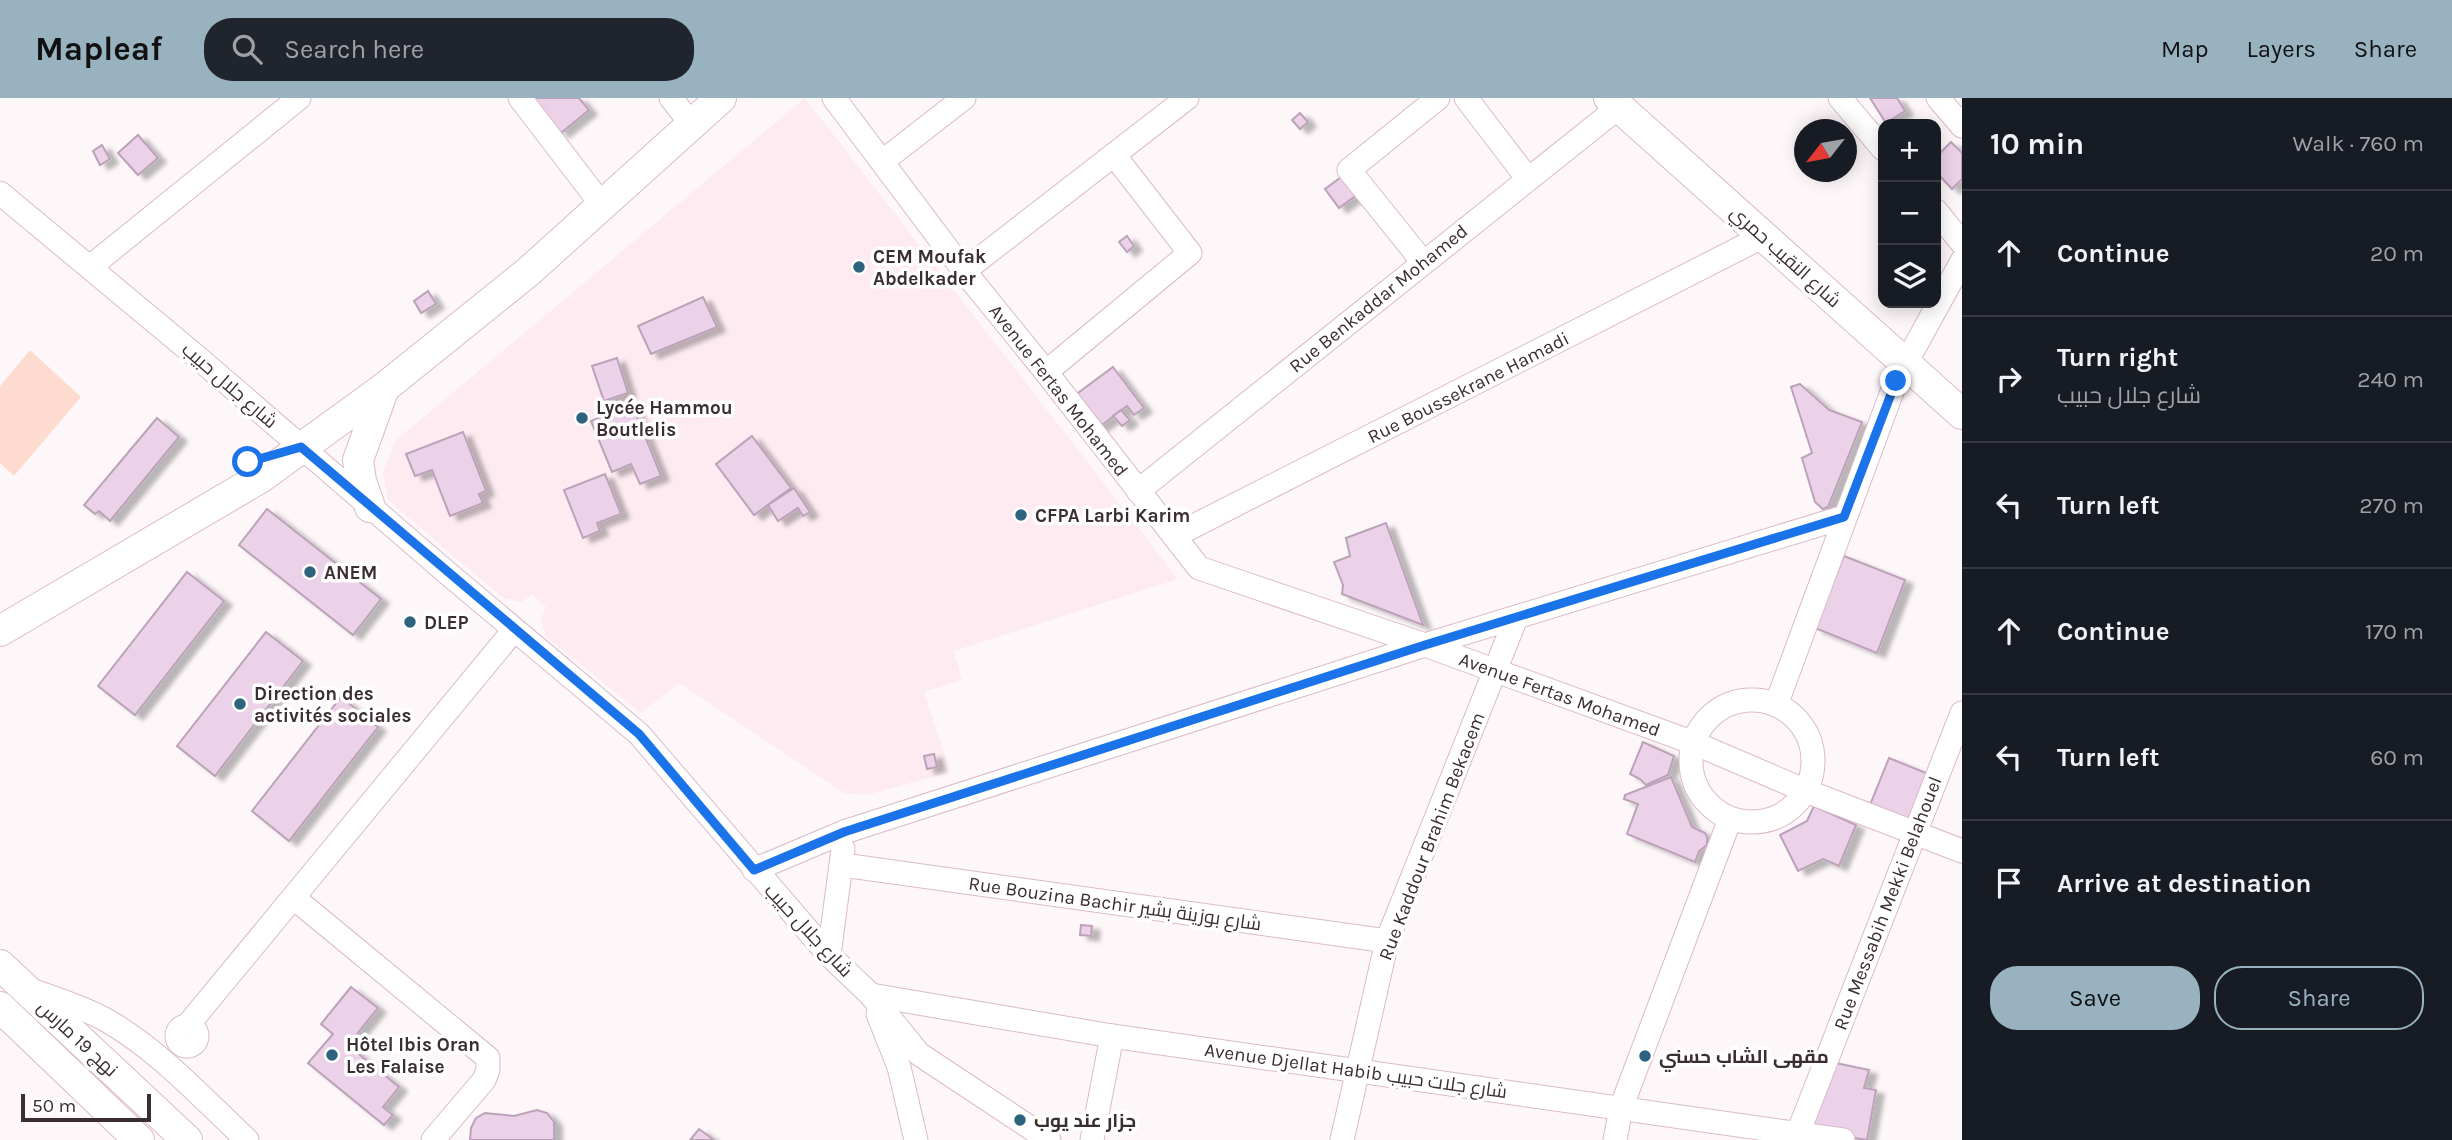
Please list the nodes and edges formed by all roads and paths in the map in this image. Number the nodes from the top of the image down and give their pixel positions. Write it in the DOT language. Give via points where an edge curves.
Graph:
graph roads {
  1 [pos="299,98"];
  2 [pos="520,98"];
  3 [pos="671,98"];
  4 [pos="721,98"];
  5 [pos="834,98"];
  6 [pos="964,98"];
  7 [pos="1186,98"];
  8 [pos="1438,98"];
  9 [pos="1466,98"];
  10 [pos="1840,98"];
  11 [pos="1938,98"];
  12 [pos="1614,102"];
  13 [pos="692,125"];
  14 [pos="1962,126"];
  15 [pos="1878,143"];
  16 [pos="1114,155"];
  17 [pos="883,161"];
  18 [pos="1528,179"];
  19 [pos="0,193"];
  20 [pos="603,205"];
  21 [pos="1941,217"];
  22 [pos="1762,237"];
  23 [pos="1962,243"];
  24 [pos="1962,261"];
  25 [pos="1423,262"];
  26 [pos="90,267"];
  27 [pos="964,271"];
  28 [pos="1907,363"];
  29 [pos="1046,372"];
  30 [pos="384,388"];
  31 [pos="1962,414"];
  32 [pos="301,447"];
  33 [pos="1138,491"];
  34 [pos="370,507"];
  35 [pos="1844,517"];
  36 [pos="1174,536"];
  37 [pos="0,608"];
  38 [pos="1516,618"];
  39 [pos="514,629"];
  40 [pos="0,631"];
  41 [pos="1425,645"];
  42 [pos="1494,671"];
  43 [pos="1776,705"];
  44 [pos="1962,713"];
  45 [pos="1694,743"];
  46 [pos="1806,791"];
  47 [pos="1730,819"];
  48 [pos="844,832"];
  49 [pos="1915,832"];
  50 [pos="1962,851"];
  51 [pos="843,864"];
  52 [pos="754,870"];
  53 [pos="294,898"];
  54 [pos="1387,941"];
  55 [pos="829,955"];
  56 [pos="0,965"];
  57 [pos="24,987"];
  58 [pos="871,995"];
  59 [pos="0,1007"];
  60 [pos="1112,1036"];
  61 [pos="183,1037"];
  62 [pos="140,1044"];
  63 [pos="1358,1070"];
  64 [pos="175,1073"];
  65 [pos="1620,1108"];
  66 [pos="1798,1133"];
  67 [pos="139,1140"];
  68 [pos="187,1140"];
  69 [pos="247,1140"];
  70 [pos="433,1140"];
  71 [pos="916,1140"];
  72 [pos="1049,1140"];
  73 [pos="1092,1140"];
  74 [pos="1342,1140"];
  75 [pos="1615,1140"];
  76 [pos="1843,1140"];
  1 -- 26 [label="street"];
  2 -- 20 [label="street"];
  3 -- 13 [label="street"];
  4 -- 13 [label="main road"];
  5 -- 17 [label="street, Avenue Fertas Mohamed"];
  6 -- 17 [label="street"];
  7 -- 16 [label="street"];
  8 -- 25 [label="street" via="1349,170"];
  9 -- 18 [label="street"];
  10 -- 15 [label="street"];
  11 -- 14 [label="street"];
  12 -- 18 [label="street, Rue Benkaddar Mohamed"];
  12 -- 22 [label="main road, شارع النقيب حمري"];
  13 -- 20 [label="main road"];
  16 -- 27 [label="street"];
  16 -- 29 [label="street" via="1190,253"];
  17 -- 27 [label="street, Avenue Fertas Mohamed"];
  18 -- 25 [label="street, Rue Benkaddar Mohamed"];
  19 -- 26 [label="street, شارع جلال حبيب"];
  20 -- 30 [label="main road"];
  21 -- 23 [label="street"];
  22 -- 28 [label="main road, شارع النقيب حمري"];
  22 -- 36 [label="street, Rue Boussekrane Hamadi"];
  24 -- 28 [label="street"];
  25 -- 33 [label="street, Rue Benkaddar Mohamed"];
  26 -- 32 [label="street, شارع جلال حبيب"];
  27 -- 29 [label="street, Avenue Fertas Mohamed"];
  28 -- 31 [label="main road, شارع النقيب حمري"];
  28 -- 35 [label="street"];
  29 -- 33 [label="street, Avenue Fertas Mohamed"];
  30 -- 32 [label="main road"];
  30 -- 34 [label="main road" via="358,460"];
  32 -- 34 [label="street, شارع جلال حبيب"];
  32 -- 37 [label="main road" via="236,468"];
  32 -- 40 [label="main road" via="260,478"];
  33 -- 36 [label="street, Avenue Fertas Mohamed"];
  34 -- 39 [label="street, شارع جلال حبيب"];
  35 -- 38 [label="street"];
  35 -- 43 [label="street"];
  36 -- 41 [label="street, Avenue Fertas Mohamed" via="1199,568"];
  38 -- 41 [label="street"];
  38 -- 42 [label="street, Rue Kaddour Brahim Bekacem"];
  39 -- 52 [label="street, شارع جلال حبيب" via="639,734"];
  39 -- 53 [label="street"];
  41 -- 42 [label="street, Avenue Fertas Mohamed"];
  41 -- 48 [label="street"];
  42 -- 45 [label="street, Avenue Fertas Mohamed"];
  42 -- 54 [label="street, Rue Kaddour Brahim Bekacem"];
  43 -- 45 [label="street" via="1756,700 1717,710"];
  43 -- 46 [label="street" via="1806,732 1813,751 1813,772"];
  44 -- 49 [label="street, Rue Messabih Mekki Belahouel"];
  45 -- 46 [label="street, Avenue Fertas Mohamed"];
  45 -- 47 [label="street" via="1693,779 1714,810"];
  46 -- 47 [label="street" via="1782,816 1748,823"];
  46 -- 49 [label="street, Avenue Fertas Mohamed"];
  47 -- 65 [label="street"];
  48 -- 51 [label="street"];
  48 -- 52 [label="street"];
  49 -- 50 [label="street, Avenue Fertas Mohamed"];
  49 -- 66 [label="street, Rue Messabih Mekki Belahouel"];
  51 -- 54 [label="street, Rue Bouzina Bachir شارع بوزينة بشير"];
  51 -- 55 [label="street"];
  52 -- 55 [label="street, شارع جلال حبيب"];
  53 -- 61 [label="street"];
  53 -- 70 [label="street" via="488,1058 484,1080"];
  54 -- 63 [label="street, Rue Kaddour Brahim Bekacem"];
  55 -- 58 [label="street, شارع جلال حبيب"];
  56 -- 57 [label="main road, نهج 19 مارس"];
  57 -- 62 [label="street" via="105,1019"];
  57 -- 68 [label="main road, نهج 19 مارس"];
  58 -- 60 [label="street, Avenue Djellat Habib شارع جلات حبيب"];
  58 -- 71 [label="street" via="899,1067"];
  58 -- 72 [label="street, شارع جلال حبيب" via="919,1054"];
  59 -- 67 [label="main road, نهج 19 مارس"];
  60 -- 63 [label="street, Avenue Djellat Habib شارع جلات حبيب"];
  60 -- 73 [label="street"];
  61 -- 62 [label="street" via="162,1035"];
  61 -- 64 [label="street"];
  62 -- 64 [label="street"];
  63 -- 65 [label="street, Avenue Djellat Habib شارع جلات حبيب"];
  63 -- 74 [label="street, Rue Kaddour Brahim Bekacem"];
  64 -- 69 [label="street"];
  65 -- 66 [label="street, Avenue Djellat Habib شارع جلات حبيب"];
  65 -- 75 [label="street"];
  66 -- 76 [label="street, Avenue Djellat Habib شارع جلات حبيب"];
}
